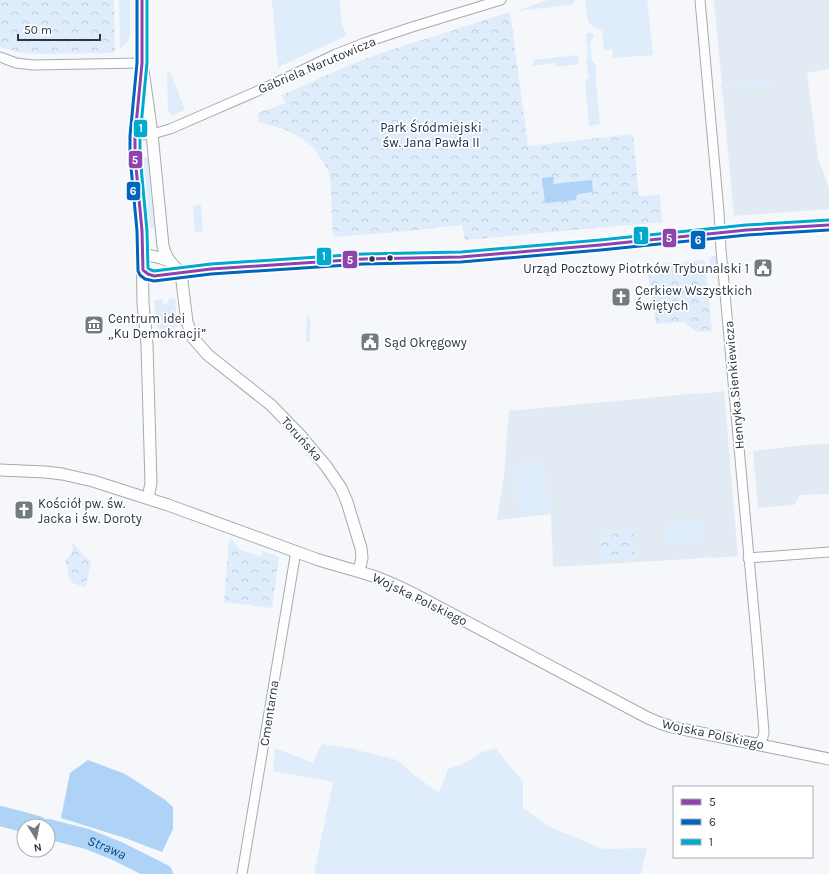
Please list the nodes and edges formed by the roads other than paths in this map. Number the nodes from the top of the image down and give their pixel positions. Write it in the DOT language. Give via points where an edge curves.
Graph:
graph roads {
  1 [pos="142,0"];
  2 [pos="501,0"];
  3 [pos="700,0"];
  4 [pos="479,3"];
  5 [pos="0,58"];
  6 [pos="142,63"];
  7 [pos="152,134"];
  8 [pos="135,136"];
  9 [pos="829,225"];
  10 [pos="720,232"];
  11 [pos="143,254"];
  12 [pos="169,261"];
  13 [pos="143,270"];
  14 [pos="181,272"];
  15 [pos="0,470"];
  16 [pos="148,498"];
  17 [pos="296,551"];
  18 [pos="829,552"];
  19 [pos="748,558"];
  20 [pos="359,571"];
  21 [pos="759,744"];
  22 [pos="829,759"];
  23 [pos="242,874"];
  1 -- 6 [label="street"];
  2 -- 4 [label="street, Gabriela Narutowicza"];
  3 -- 10 [label="street, Henryka Sienkiewicza"];
  4 -- 7 [label="street, Gabriela Narutowicza" via="336,54 170,129"];
  5 -- 6 [label="street" via="34,66"];
  6 -- 7 [label="street"];
  6 -- 8 [label="street"];
  7 -- 8 [label="street, Gabriela Narutowicza"];
  7 -- 12 [label="street" via="162,240"];
  8 -- 11 [label="street"];
  9 -- 10 [label="street"];
  10 -- 14 [label="street" via="461,257 363,259"];
  10 -- 19 [label="street, Henryka Sienkiewicza"];
  11 -- 12 [label="street"];
  11 -- 13 [label="street"];
  12 -- 14 [label="street"];
  13 -- 14 [label="street" via="151,276"];
  13 -- 16 [label="street" via="151,475"];
  14 -- 20 [label="street, Toruńska" via="187,322 193,338 208,355 270,405 300,435 341,488 361,548"];
  15 -- 16 [label="street, Wojska Polskiego" via="69,475"];
  16 -- 17 [label="street, Wojska Polskiego"];
  17 -- 20 [label="street, Wojska Polskiego"];
  17 -- 23 [label="street, Cmentarna"];
  18 -- 19 [label="street"];
  19 -- 21 [label="street, Henryka Sienkiewicza" via="764,732"];
  20 -- 21 [label="street, Wojska Polskiego" via="404,589 660,724"];
  21 -- 22 [label="street, Wojska Polskiego"];
}
